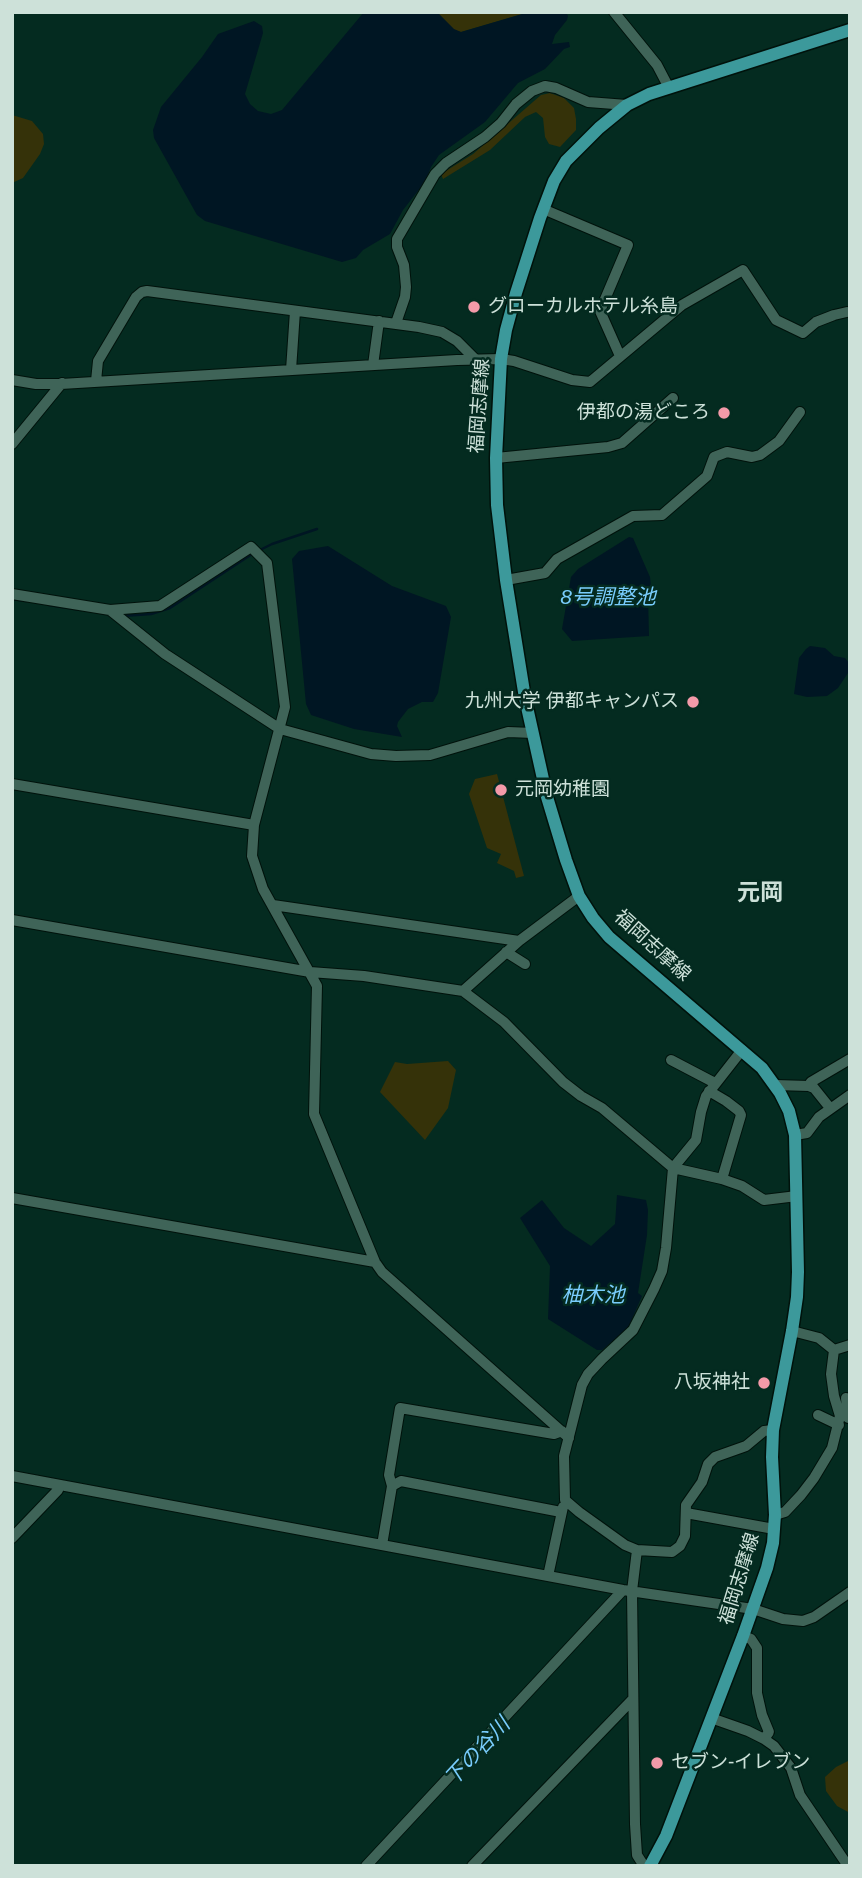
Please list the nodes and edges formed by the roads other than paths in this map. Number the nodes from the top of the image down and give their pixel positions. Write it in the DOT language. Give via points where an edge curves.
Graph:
graph roads {
  1 [pos="614,12"];
  2 [pos="850,30"];
  3 [pos="668,86"];
  4 [pos="627,105"];
  5 [pos="543,209"];
  6 [pos="295,311"];
  7 [pos="847,312"];
  8 [pos="379,321"];
  9 [pos="396,323"];
  10 [pos="620,356"];
  11 [pos="501,359"];
  12 [pos="476,360"];
  13 [pos="373,365"];
  14 [pos="291,370"];
  15 [pos="12,380"];
  16 [pos="96,381"];
  17 [pos="62,383"];
  18 [pos="673,398"];
  19 [pos="800,412"];
  20 [pos="12,444"];
  21 [pos="496,458"];
  22 [pos="506,580"];
  23 [pos="12,594"];
  24 [pos="110,610"];
  25 [pos="280,729"];
  26 [pos="533,733"];
  27 [pos="12,784"];
  28 [pos="254,825"];
  29 [pos="579,896"];
  30 [pos="273,905"];
  31 [pos="12,920"];
  32 [pos="519,941"];
  33 [pos="506,952"];
  34 [pos="526,964"];
  35 [pos="310,972"];
  36 [pos="463,991"];
  37 [pos="742,1050"];
  38 [pos="850,1059"];
  39 [pos="671,1060"];
  40 [pos="775,1085"];
  41 [pos="809,1086"];
  42 [pos="712,1087"];
  43 [pos="850,1095"];
  44 [pos="830,1108"];
  45 [pos="795,1135"];
  46 [pos="673,1168"];
  47 [pos="722,1179"];
  48 [pos="797,1196"];
  49 [pos="12,1198"];
  50 [pos="375,1262"];
  51 [pos="792,1331"];
  52 [pos="850,1345"];
  53 [pos="834,1350"];
  54 [pos="846,1398"];
  55 [pos="818,1415"];
  56 [pos="844,1420"];
  57 [pos="773,1430"];
  58 [pos="566,1435"];
  59 [pos="12,1476"];
  60 [pos="60,1485"];
  61 [pos="392,1486"];
  62 [pos="565,1500"];
  63 [pos="561,1512"];
  64 [pos="685,1513"];
  65 [pos="775,1515"];
  66 [pos="774,1529"];
  67 [pos="12,1538"];
  68 [pos="382,1545"];
  69 [pos="637,1550"];
  70 [pos="548,1576"];
  71 [pos="628,1590"];
  72 [pos="850,1592"];
  73 [pos="753,1609"];
  74 [pos="743,1636"];
  75 [pos="633,1699"];
  76 [pos="711,1718"];
  77 [pos="764,1739"];
  78 [pos="366,1866"];
  79 [pos="472,1866"];
  80 [pos="644,1866"];
  81 [pos="650,1866"];
  82 [pos="848,1866"];
  1 -- 3 [label="street"];
  2 -- 3 [label="main road, 福岡志摩線"];
  3 -- 4 [label="main road, 福岡志摩線"];
  4 -- 5 [label="main road, 福岡志摩線" via="566,162"];
  4 -- 9 [label="street" via="588,102 545,86 532,91 485,137 446,163 397,239 406,287"];
  5 -- 10 [label="street" via="628,245 600,311"];
  5 -- 11 [label="main road, 福岡志摩線"];
  6 -- 8 [label="street"];
  6 -- 14 [label="street"];
  6 -- 16 [label="street" via="142,292 98,361"];
  7 -- 10 [label="street" via="816,322 803,332 776,320 743,270 682,305"];
  8 -- 9 [label="street"];
  8 -- 13 [label="street"];
  9 -- 12 [label="street" via="442,332"];
  10 -- 11 [label="street" via="590,382"];
  11 -- 12 [label="street"];
  11 -- 21 [label="main road, 福岡志摩線"];
  12 -- 13 [label="street"];
  13 -- 14 [label="street"];
  14 -- 16 [label="street"];
  15 -- 17 [label="street"];
  16 -- 17 [label="street"];
  17 -- 20 [label="street"];
  18 -- 21 [label="street" via="622,443"];
  19 -- 22 [label="street" via="779,441 760,455 727,452 714,457 707,477 662,515 633,516 557,559 545,573"];
  21 -- 22 [label="main road, 福岡志摩線"];
  22 -- 26 [label="main road, 福岡志摩線"];
  23 -- 24 [label="street"];
  24 -- 25 [label="street" via="165,654"];
  24 -- 25 [label="street" via="160,607 251,547 267,563 285,707"];
  25 -- 26 [label="street" via="396,757 430,755 508,733"];
  25 -- 28 [label="street"];
  26 -- 29 [label="main road, 福岡志摩線"];
  27 -- 28 [label="street"];
  28 -- 30 [label="street" via="252,856"];
  29 -- 32 [label="street"];
  29 -- 37 [label="main road, 福岡志摩線" via="609,937"];
  30 -- 32 [label="street"];
  30 -- 35 [label="street"];
  31 -- 35 [label="street"];
  32 -- 33 [label="street"];
  33 -- 34 [label="street"];
  33 -- 36 [label="street"];
  35 -- 36 [label="street"];
  35 -- 50 [label="street" via="317,986 314,1114"];
  36 -- 46 [label="street" via="504,1022 563,1082 602,1108"];
  37 -- 40 [label="main road, 福岡志摩線"];
  37 -- 42 [label="street"];
  38 -- 41 [label="street"];
  39 -- 42 [label="street"];
  40 -- 41 [label="street"];
  40 -- 45 [label="main road, 福岡志摩線"];
  41 -- 44 [label="street"];
  42 -- 46 [label="street" via="696,1140"];
  42 -- 47 [label="street" via="741,1115"];
  43 -- 44 [label="street"];
  44 -- 45 [label="street" via="807,1133"];
  45 -- 48 [label="main road, 福岡志摩線"];
  46 -- 47 [label="street"];
  46 -- 58 [label="street" via="662,1271 633,1329 588,1374"];
  47 -- 48 [label="street" via="764,1200"];
  48 -- 51 [label="main road, 福岡志摩線" via="799,1272"];
  49 -- 50 [label="street"];
  50 -- 58 [label="street"];
  51 -- 53 [label="street" via="820,1338"];
  51 -- 57 [label="main road, 福岡志摩線"];
  52 -- 53 [label="street"];
  53 -- 56 [label="street" via="834,1396"];
  54 -- 56 [label="street"];
  55 -- 56 [label="street"];
  56 -- 65 [label="street" via="814,1478 785,1512"];
  57 -- 64 [label="street" via="715,1457"];
  57 -- 65 [label="main road, 福岡志摩線"];
  58 -- 61 [label="street" via="400,1408 389,1475"];
  58 -- 62 [label="street"];
  59 -- 60 [label="street"];
  60 -- 67 [label="street"];
  60 -- 68 [label="street"];
  61 -- 63 [label="street" via="401,1481"];
  61 -- 68 [label="street"];
  62 -- 63 [label="street"];
  62 -- 69 [label="street"];
  63 -- 70 [label="street"];
  64 -- 66 [label="street"];
  64 -- 69 [label="street" via="680,1546 672,1552"];
  65 -- 66 [label="main road, 福岡志摩線"];
  66 -- 73 [label="main road, 福岡志摩線"];
  68 -- 70 [label="street"];
  69 -- 71 [label="street"];
  70 -- 71 [label="street"];
  71 -- 73 [label="street"];
  71 -- 75 [label="street"];
  71 -- 78 [label="street"];
  72 -- 73 [label="street" via="803,1621"];
  73 -- 74 [label="main road, 福岡志摩線"];
  74 -- 76 [label="main road, 福岡志摩線"];
  74 -- 77 [label="street" via="757,1648 757,1693 769,1732"];
  75 -- 79 [label="street"];
  75 -- 80 [label="street" via="637,1855"];
  76 -- 77 [label="street"];
  76 -- 81 [label="main road, 福岡志摩線"];
  77 -- 82 [label="street" via="791,1768 800,1796"];
}
